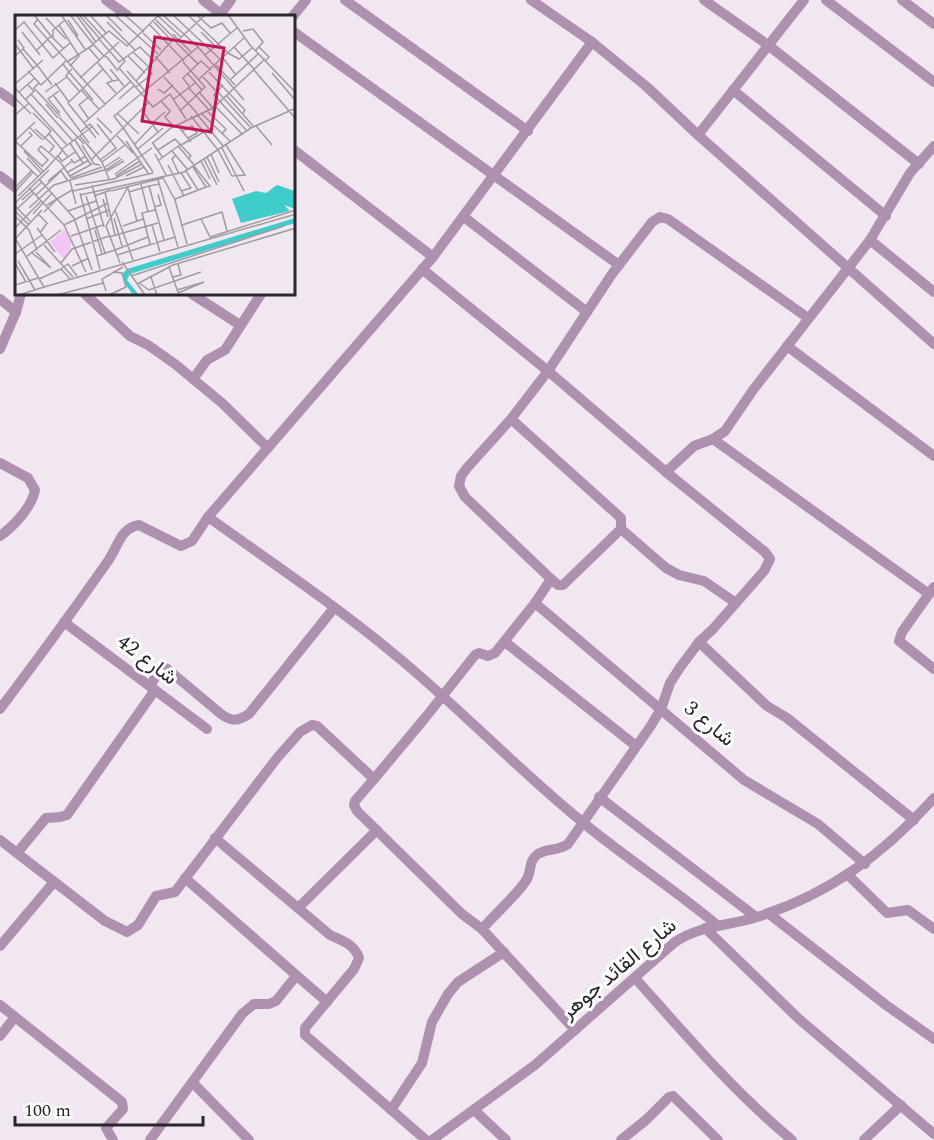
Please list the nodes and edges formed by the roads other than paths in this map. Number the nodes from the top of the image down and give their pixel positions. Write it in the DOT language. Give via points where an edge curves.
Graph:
graph roads {
  1 [pos="106,0"];
  2 [pos="203,0"];
  3 [pos="231,0"];
  4 [pos="306,0"];
  5 [pos="345,0"];
  6 [pos="531,0"];
  7 [pos="704,0"];
  8 [pos="804,0"];
  9 [pos="826,0"];
  10 [pos="902,0"];
  11 [pos="127,15"];
  12 [pos="220,15"];
  13 [pos="294,15"];
  14 [pos="934,24"];
  15 [pos="296,33"];
  16 [pos="592,42"];
  17 [pos="768,45"];
  18 [pos="934,82"];
  19 [pos="733,90"];
  20 [pos="0,92"];
  21 [pos="15,102"];
  22 [pos="528,131"];
  23 [pos="698,135"];
  24 [pos="934,146"];
  25 [pos="296,152"];
  26 [pos="919,164"];
  27 [pos="0,176"];
  28 [pos="494,176"];
  29 [pos="15,187"];
  30 [pos="886,216"];
  31 [pos="464,217"];
  32 [pos="870,240"];
  33 [pos="433,257"];
  34 [pos="619,265"];
  35 [pos="847,268"];
  36 [pos="422,269"];
  37 [pos="934,292"];
  38 [pos="20,296"];
  39 [pos="87,296"];
  40 [pos="195,296"];
  41 [pos="260,296"];
  42 [pos="0,299"];
  43 [pos="16,312"];
  44 [pos="587,312"];
  45 [pos="808,318"];
  46 [pos="240,325"];
  47 [pos="934,344"];
  48 [pos="787,346"];
  49 [pos="0,349"];
  50 [pos="548,371"];
  51 [pos="193,379"];
  52 [pos="511,419"];
  53 [pos="713,439"];
  54 [pos="268,448"];
  55 [pos="934,456"];
  56 [pos="0,463"];
  57 [pos="666,472"];
  58 [pos="208,518"];
  59 [pos="621,529"];
  60 [pos="0,536"];
  61 [pos="551,579"];
  62 [pos="931,591"];
  63 [pos="535,603"];
  64 [pos="736,603"];
  65 [pos="334,608"];
  66 [pos="64,622"];
  67 [pos="505,642"];
  68 [pos="699,642"];
  69 [pos="934,669"];
  70 [pos="153,688"];
  71 [pos="442,696"];
  72 [pos="0,709"];
  73 [pos="661,709"];
  74 [pos="207,729"];
  75 [pos="636,746"];
  76 [pos="374,779"];
  77 [pos="599,797"];
  78 [pos="934,798"];
  79 [pos="914,820"];
  80 [pos="583,823"];
  81 [pos="377,830"];
  82 [pos="215,838"];
  83 [pos="0,840"];
  84 [pos="17,853"];
  85 [pos="865,864"];
  86 [pos="848,875"];
  87 [pos="185,878"];
  88 [pos="54,882"];
  89 [pos="298,908"];
  90 [pos="768,913"];
  91 [pos="756,917"];
  92 [pos="717,925"];
  93 [pos="482,928"];
  94 [pos="705,928"];
  95 [pos="934,929"];
  96 [pos="2,939"];
  97 [pos="504,952"];
  98 [pos="296,976"];
  99 [pos="635,978"];
  100 [pos="327,1002"];
  101 [pos="0,1005"];
  102 [pos="15,1017"];
  103 [pos="575,1030"];
  104 [pos="0,1036"];
  105 [pos="934,1039"];
  106 [pos="193,1083"];
  107 [pos="901,1105"];
  108 [pos="390,1110"];
  109 [pos="474,1110"];
  110 [pos="934,1134"];
  111 [pos="113,1140"];
  112 [pos="150,1140"];
  113 [pos="249,1140"];
  114 [pos="426,1140"];
  115 [pos="432,1140"];
  116 [pos="506,1140"];
  117 [pos="621,1140"];
  118 [pos="718,1140"];
  119 [pos="792,1140"];
  120 [pos="864,1140"];
  1 -- 11 [label="street"];
  2 -- 12 [label="street"];
  3 -- 12 [label="street"];
  4 -- 13 [label="street"];
  5 -- 22 [label="street"];
  6 -- 16 [label="street"];
  7 -- 17 [label="street"];
  8 -- 17 [label="street"];
  9 -- 18 [label="street"];
  10 -- 14 [label="street"];
  15 -- 28 [label="street"];
  16 -- 22 [label="street"];
  16 -- 23 [label="street"];
  17 -- 19 [label="street"];
  17 -- 26 [label="street"];
  19 -- 23 [label="street"];
  19 -- 30 [label="street"];
  20 -- 21 [label="street"];
  22 -- 28 [label="street"];
  23 -- 35 [label="street"];
  24 -- 26 [label="street"];
  25 -- 33 [label="street"];
  26 -- 30 [label="street"];
  27 -- 29 [label="street"];
  28 -- 31 [label="street"];
  28 -- 34 [label="street"];
  30 -- 32 [label="street"];
  31 -- 33 [label="street"];
  31 -- 44 [label="street"];
  32 -- 35 [label="street"];
  32 -- 37 [label="street"];
  33 -- 36 [label="street"];
  34 -- 44 [label="street"];
  34 -- 45 [label="street" via="652,222 663,217"];
  35 -- 45 [label="street"];
  35 -- 47 [label="street"];
  36 -- 50 [label="street"];
  36 -- 54 [label="street"];
  38 -- 43 [label="street"];
  39 -- 51 [label="street" via="130,336 175,363"];
  40 -- 46 [label="street"];
  41 -- 46 [label="street"];
  42 -- 43 [label="street"];
  43 -- 49 [label="street"];
  44 -- 50 [label="street"];
  45 -- 48 [label="street"];
  46 -- 51 [label="street" via="225,350 207,360"];
  48 -- 53 [label="street" via="725,431"];
  48 -- 55 [label="street"];
  50 -- 52 [label="street"];
  50 -- 57 [label="street"];
  51 -- 54 [label="street"];
  52 -- 59 [label="street" via="615,511 621,518"];
  52 -- 61 [label="street" via="467,468 459,486 465,497"];
  53 -- 57 [label="street" via="694,446"];
  53 -- 62 [label="street"];
  54 -- 58 [label="street"];
  56 -- 60 [label="street" via="28,478 34,490 14,524"];
  57 -- 64 [label="street" via="769,555 768,565"];
  58 -- 65 [label="street"];
  58 -- 66 [label="street" via="192,541 181,546 139,525 125,530"];
  59 -- 61 [label="street" via="565,584 558,585"];
  59 -- 64 [label="street" via="666,568 704,582"];
  61 -- 63 [label="street"];
  62 -- 69 [label="street" via="899,641"];
  63 -- 67 [label="street"];
  63 -- 73 [label="street, شارع 3"];
  64 -- 68 [label="street"];
  65 -- 70 [label="street" via="249,714 239,720 229,720 166,668 159,671"];
  65 -- 71 [label="street"];
  66 -- 70 [label="street, شارع 42"];
  66 -- 72 [label="street"];
  67 -- 71 [label="street" via="491,655 475,655"];
  67 -- 75 [label="street"];
  68 -- 73 [label="street" via="670,683"];
  68 -- 79 [label="street" via="767,706"];
  70 -- 74 [label="street, شارع 42"];
  70 -- 84 [label="street" via="67,815 46,818"];
  71 -- 76 [label="street"];
  71 -- 80 [label="street"];
  73 -- 75 [label="street"];
  73 -- 85 [label="street, شارع 3" via="744,780 818,824"];
  75 -- 77 [label="street"];
  76 -- 81 [label="street" via="354,805"];
  76 -- 82 [label="street" via="312,725 300,732 277,758"];
  77 -- 80 [label="street"];
  77 -- 91 [label="street"];
  78 -- 79 [label="street, شارع القائد جوهر"];
  79 -- 85 [label="street, شارع القائد جوهر"];
  80 -- 92 [label="street"];
  80 -- 93 [label="street" via="561,849 536,855 526,879"];
  81 -- 89 [label="street"];
  81 -- 93 [label="street" via="462,914"];
  82 -- 87 [label="street"];
  82 -- 89 [label="street"];
  83 -- 84 [label="street"];
  84 -- 88 [label="street"];
  85 -- 86 [label="street, شارع القائد جوهر"];
  86 -- 90 [label="street, شارع القائد جوهر"];
  86 -- 95 [label="street" via="887,913 908,910"];
  87 -- 88 [label="street" via="172,893 156,896 138,925 127,932 105,921"];
  87 -- 98 [label="street"];
  88 -- 96 [label="street"];
  89 -- 100 [label="street" via="359,955 354,969"];
  90 -- 91 [label="street, شارع القائد جوهر"];
  90 -- 105 [label="street"];
  91 -- 92 [label="street, شارع القائد جوهر"];
  92 -- 94 [label="street, شارع القائد جوهر"];
  93 -- 97 [label="street"];
  94 -- 99 [label="street, شارع القائد جوهر" via="675,942"];
  94 -- 107 [label="street" via="800,1019"];
  97 -- 103 [label="street"];
  97 -- 108 [label="street" via="458,982 447,994 432,1022 422,1063"];
  98 -- 100 [label="street"];
  98 -- 106 [label="street" via="276,1001 254,1004 242,1014"];
  99 -- 103 [label="street, شارع القائد جوهر"];
  99 -- 119 [label="street" via="727,1080"];
  100 -- 108 [label="street" via="305,1028 305,1035"];
  101 -- 102 [label="street"];
  102 -- 104 [label="street"];
  102 -- 111 [label="street" via="123,1104 123,1109 106,1126"];
  103 -- 109 [label="street, شارع القائد جوهر"];
  106 -- 112 [label="street"];
  106 -- 113 [label="street"];
  107 -- 110 [label="street"];
  107 -- 120 [label="street"];
  108 -- 114 [label="street"];
  109 -- 115 [label="street, شارع القائد جوهر"];
  109 -- 116 [label="street"];
  117 -- 118 [label="street" via="669,1096"];
}
